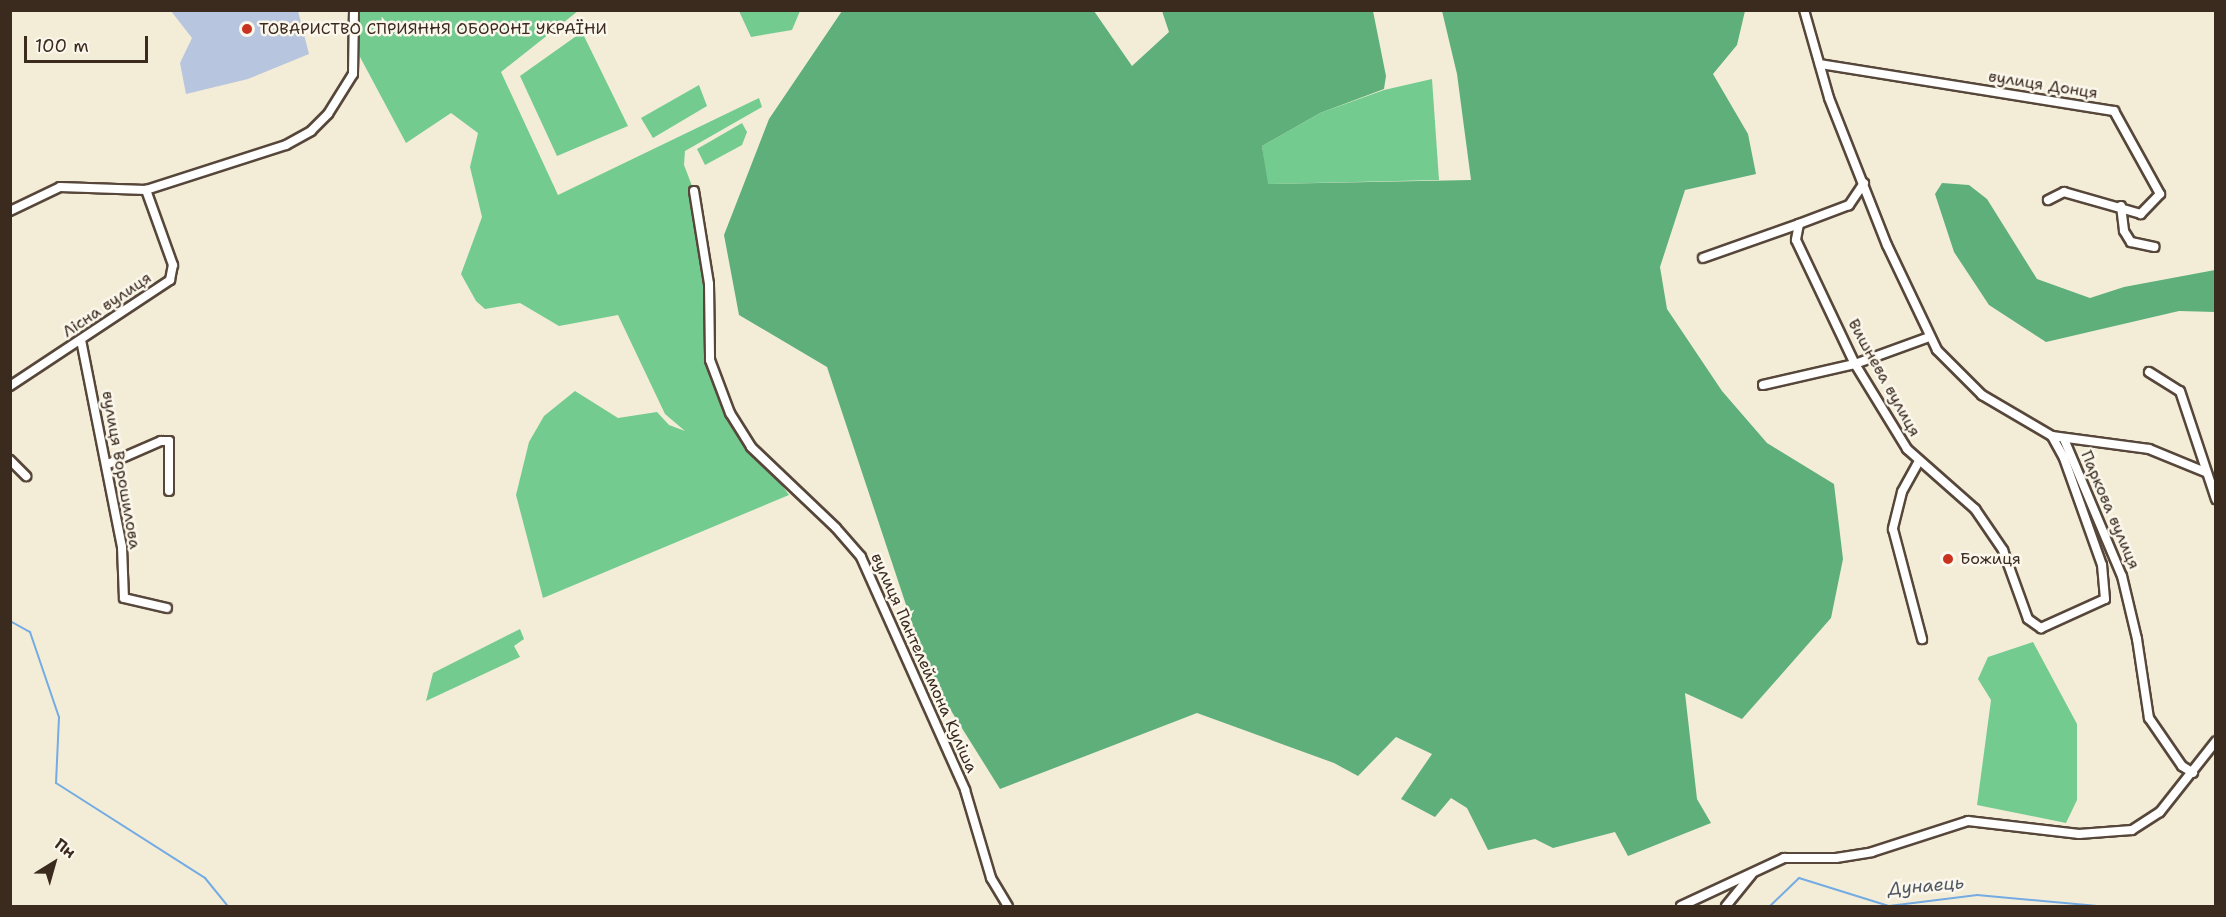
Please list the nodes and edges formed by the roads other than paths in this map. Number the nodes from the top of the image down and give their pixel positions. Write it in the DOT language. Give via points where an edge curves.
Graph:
graph roads {
  1 [pos="354,10"];
  2 [pos="1804,10"];
  3 [pos="1820,64"];
  4 [pos="1864,183"];
  5 [pos="146,190"];
  6 [pos="694,191"];
  7 [pos="2048,200"];
  8 [pos="2121,206"];
  9 [pos="10,211"];
  10 [pos="1799,224"];
  11 [pos="2154,247"];
  12 [pos="1702,258"];
  13 [pos="1929,337"];
  14 [pos="81,340"];
  15 [pos="1855,364"];
  16 [pos="2150,372"];
  17 [pos="1763,385"];
  18 [pos="10,386"];
  19 [pos="2052,436"];
  20 [pos="2064,439"];
  21 [pos="10,460"];
  22 [pos="1919,461"];
  23 [pos="108,464"];
  24 [pos="2205,472"];
  25 [pos="26,476"];
  26 [pos="169,491"];
  27 [pos="2216,499"];
  28 [pos="2108,549"];
  29 [pos="2102,565"];
  30 [pos="167,608"];
  31 [pos="1922,639"];
  32 [pos="2216,741"];
  33 [pos="2193,773"];
  34 [pos="1756,869"];
  35 [pos="1008,906"];
  36 [pos="1681,906"];
  37 [pos="1726,906"];
  1 -- 5 [label="street" via="352,74 328,114 311,131 286,145"];
  2 -- 3 [label="street, Паркова вулиця"];
  3 -- 4 [label="street, Паркова вулиця" via="1829,98"];
  3 -- 8 [label="street, вулиця Донця" via="2114,111 2160,194 2141,214"];
  4 -- 10 [label="street" via="1849,205"];
  4 -- 13 [label="street, Паркова вулиця"];
  5 -- 9 [label="street" via="60,187"];
  5 -- 14 [label="street, Лісна вулиця" via="173,265 170,280"];
  6 -- 35 [label="street, вулиця Пантелеймона Куліша" via="708,284 710,360 729,412 751,447 861,557 964,790 991,878"];
  7 -- 8 [label="street, вулиця Донця" via="2064,192"];
  8 -- 11 [label="street" via="2124,231 2131,242"];
  10 -- 12 [label="street"];
  10 -- 15 [label="street, Вишнева вулиця" via="1796,240"];
  13 -- 15 [label="street"];
  13 -- 19 [label="street, Паркова вулиця" via="1982,395"];
  14 -- 18 [label="street, Лісна вулиця"];
  14 -- 23 [label="street, вулиця Ворошилова"];
  15 -- 17 [label="street"];
  15 -- 22 [label="street, Вишнева вулиця" via="1907,449"];
  16 -- 24 [label="street" via="2180,391"];
  19 -- 20 [label="street, Паркова вулиця"];
  19 -- 29 [label="street, Вишнева вулиця" via="2064,458"];
  20 -- 24 [label="street" via="2149,448"];
  20 -- 28 [label="street, Паркова вулиця"];
  21 -- 25 [label="street"];
  22 -- 29 [label="street, Вишнева вулиця" via="1976,509 2003,550 2034,626 2057,623 2106,599"];
  22 -- 31 [label="street" via="1902,492 1893,529"];
  23 -- 26 [label="street" via="169,441"];
  23 -- 30 [label="street, вулиця Ворошилова" via="122,548 124,598"];
  24 -- 27 [label="street"];
  28 -- 29 [label="street"];
  28 -- 33 [label="street, Паркова вулиця" via="2122,576 2138,639 2149,718 2182,766"];
  32 -- 33 [label="street"];
  33 -- 34 [label="street" via="2160,812 2132,830 2079,834 1968,821 1872,852 1836,858 1784,858"];
  34 -- 36 [label="street" via="1703,899"];
  34 -- 37 [label="street"];
}
